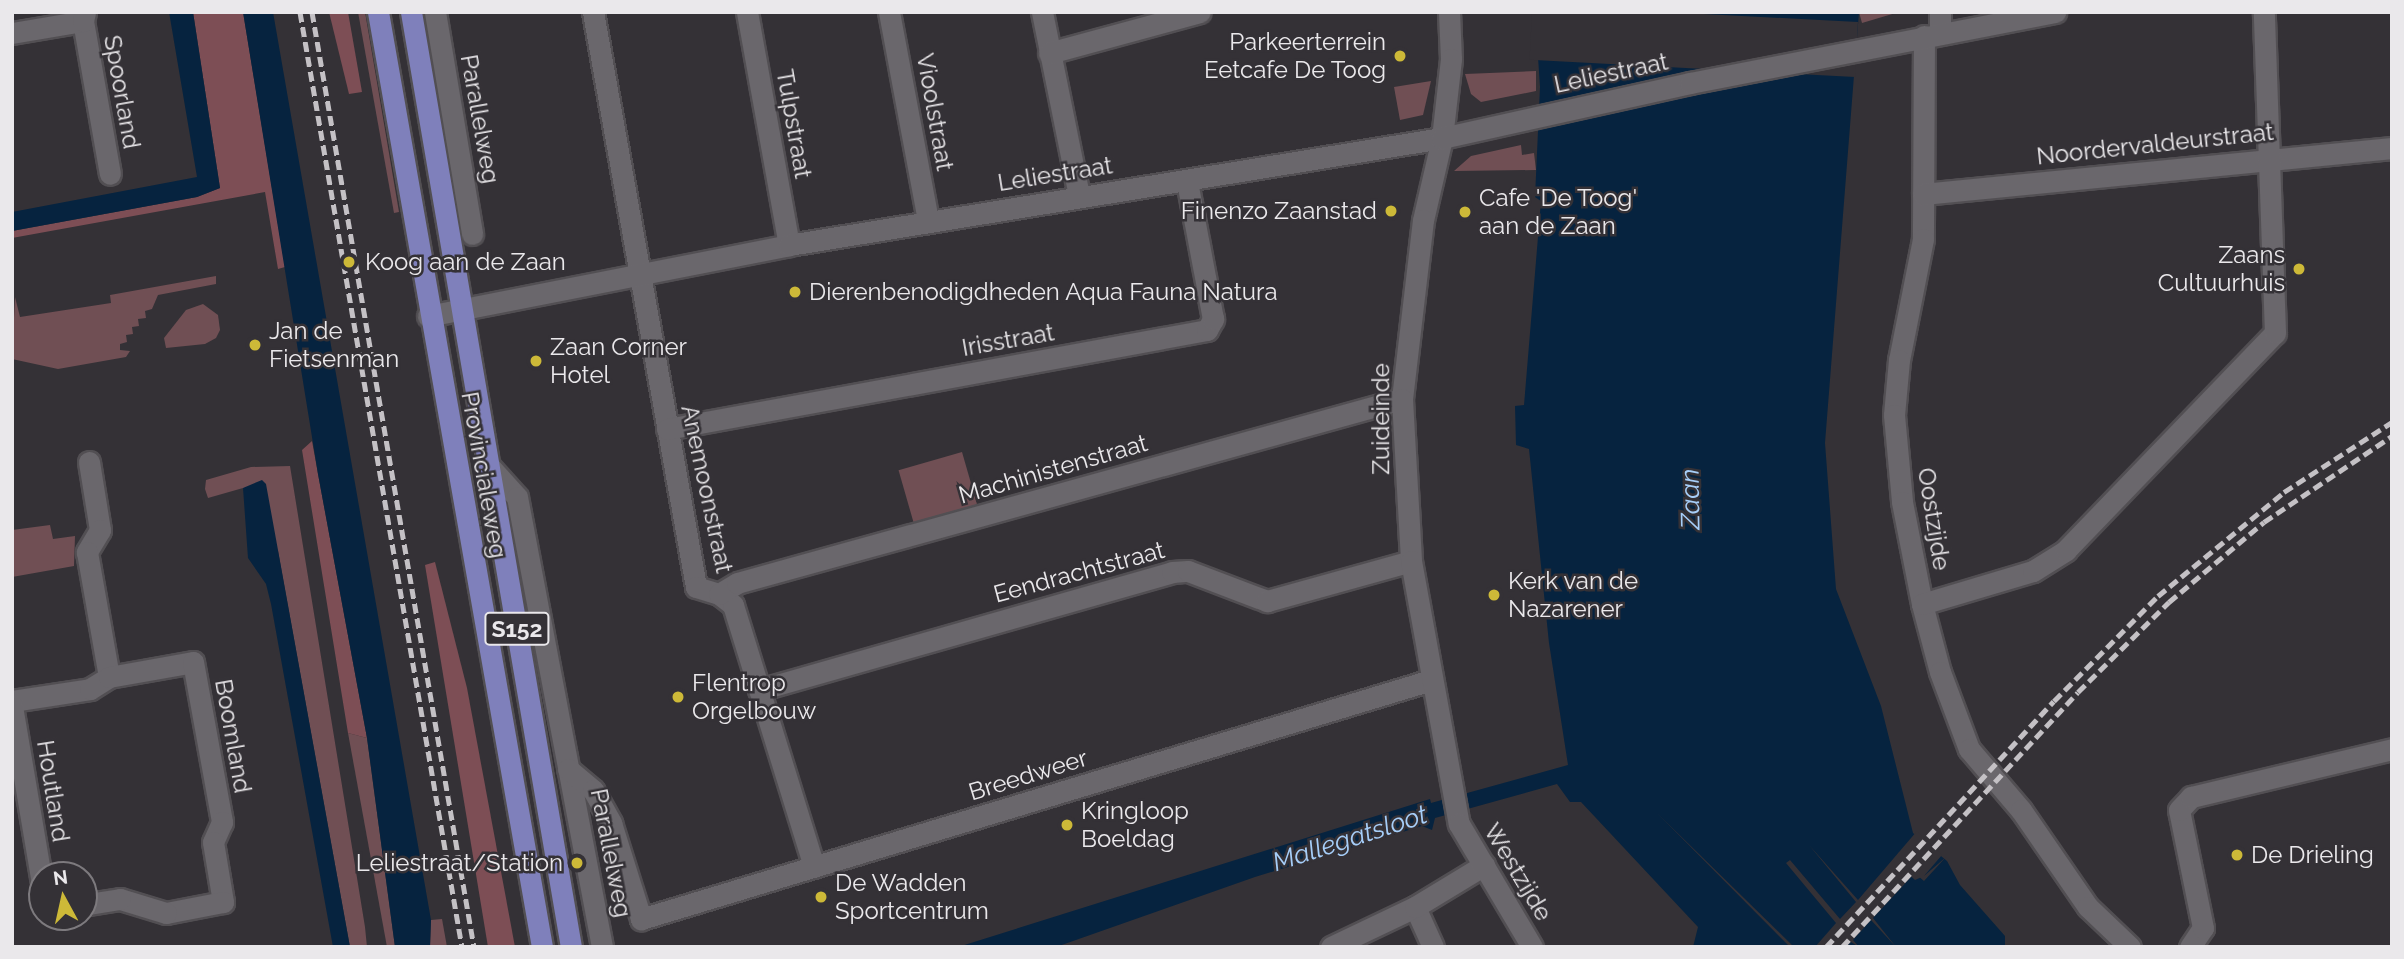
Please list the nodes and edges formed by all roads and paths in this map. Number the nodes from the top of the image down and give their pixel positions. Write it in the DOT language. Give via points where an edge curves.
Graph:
graph roads {
  1 [pos="378,12"];
  2 [pos="411,12"];
  3 [pos="435,12"];
  4 [pos="593,12"];
  5 [pos="747,12"];
  6 [pos="890,12"];
  7 [pos="1042,12"];
  8 [pos="1200,12"];
  9 [pos="1449,12"];
  10 [pos="2055,12"];
  11 [pos="2264,12"];
  12 [pos="84,16"];
  13 [pos="1935,27"];
  14 [pos="12,33"];
  15 [pos="1049,53"];
  16 [pos="1442,138"];
  17 [pos="2392,148"];
  18 [pos="2265,158"];
  19 [pos="110,174"];
  20 [pos="1187,181"];
  21 [pos="1923,194"];
  22 [pos="1079,196"];
  23 [pos="928,221"];
  24 [pos="472,234"];
  25 [pos="789,245"];
  26 [pos="639,274"];
  27 [pos="462,312"];
  28 [pos="428,316"];
  29 [pos="1402,399"];
  30 [pos="667,429"];
  31 [pos="89,462"];
  32 [pos="489,467"];
  33 [pos="1411,561"];
  34 [pos="719,594"];
  35 [pos="1922,604"];
  36 [pos="109,677"];
  37 [pos="1431,680"];
  38 [pos="759,690"];
  39 [pos="12,701"];
  40 [pos="12,706"];
  41 [pos="2392,749"];
  42 [pos="568,769"];
  43 [pos="1459,824"];
  44 [pos="38,861"];
  45 [pos="1484,865"];
  46 [pos="814,867"];
  47 [pos="98,903"];
  48 [pos="1415,908"];
  49 [pos="641,919"];
  50 [pos="542,947"];
  51 [pos="571,947"];
  52 [pos="601,947"];
  53 [pos="1331,947"];
  54 [pos="1433,947"];
  55 [pos="1532,947"];
  56 [pos="2130,947"];
  57 [pos="2190,947"];
  1 -- 28 [label="main road, Provincialeweg / S152"];
  2 -- 27 [label="main road, Provincialeweg / S152"];
  3 -- 24 [label="street, Parallelweg"];
  4 -- 26 [label="street, Anemoonstraat"];
  5 -- 25 [label="street, Tulpstraat"];
  6 -- 23 [label="street, Vioolstraat"];
  7 -- 15 [label="street"];
  8 -- 15 [label="street"];
  9 -- 16 [label="street, Zuideinde" via="1451,59"];
  10 -- 13 [label="street, Leliestraat"];
  11 -- 18 [label="street"];
  12 -- 14 [label="street, Spoorland"];
  12 -- 19 [label="street, Spoorland"];
  13 -- 16 [label="street, Leliestraat" via="1856,49"];
  13 -- 21 [label="street, Oostzijde"];
  15 -- 22 [label="street"];
  16 -- 20 [label="street, Leliestraat"];
  16 -- 29 [label="street, Zuideinde" via="1423,220"];
  17 -- 18 [label="street, Noordervaldeurstraat"];
  18 -- 21 [label="street, Noordervaldeurstraat"];
  18 -- 35 [label="street" via="2275,333 2066,550 2032,571"];
  20 -- 22 [label="street, Leliestraat"];
  20 -- 30 [label="street, Irisstraat" via="1213,319 1207,330"];
  21 -- 35 [label="street, Oostzijde" via="1923,239 1899,360 1894,415 1902,502"];
  22 -- 23 [label="street, Leliestraat"];
  23 -- 25 [label="street, Leliestraat"];
  25 -- 26 [label="street, Leliestraat"];
  26 -- 27 [label="street, Leliestraat"];
  26 -- 30 [label="street, Anemoonstraat"];
  27 -- 28 [label="street, Leliestraat"];
  27 -- 32 [label="main road, Provincialeweg / S152"];
  28 -- 50 [label="main road, Provincialeweg / S152"];
  29 -- 33 [label="street, Zuideinde"];
  29 -- 34 [label="street, Machinistenstraat" via="737,583"];
  30 -- 34 [label="street, Anemoonstraat" via="696,587"];
  31 -- 36 [label="street" via="100,530 87,552"];
  32 -- 42 [label="street, Parallelweg" via="517,497"];
  32 -- 51 [label="main road, Provincialeweg / S152"];
  33 -- 37 [label="street, Zuideinde"];
  33 -- 38 [label="street, Eendrachtstraat" via="1267,601 1188,571 1172,572"];
  34 -- 38 [label="street, Anemoonstraat" via="733,606"];
  35 -- 56 [label="street, Oostzijde" via="1969,749 2016,804 2088,907"];
  36 -- 39 [label="street, Boomland" via="90,689"];
  36 -- 47 [label="street, Boomland" via="193,662 222,822 213,842 223,902 166,913 120,899"];
  37 -- 43 [label="street, Zuideinde"];
  37 -- 46 [label="street, Breedweer"];
  38 -- 46 [label="street, Anemoonstraat"];
  40 -- 44 [label="street, Houtland"];
  41 -- 57 [label="street" via="2191,797 2179,810 2203,928"];
  42 -- 49 [label="street, Parallelweg" via="593,790 611,823"];
  42 -- 52 [label="street, Parallelweg"];
  43 -- 45 [label="street, Westzijde"];
  45 -- 48 [label="street"];
  45 -- 55 [label="street, Westzijde"];
  46 -- 49 [label="street, Breedweer"];
  48 -- 53 [label="street"];
  48 -- 54 [label="street"];
}
